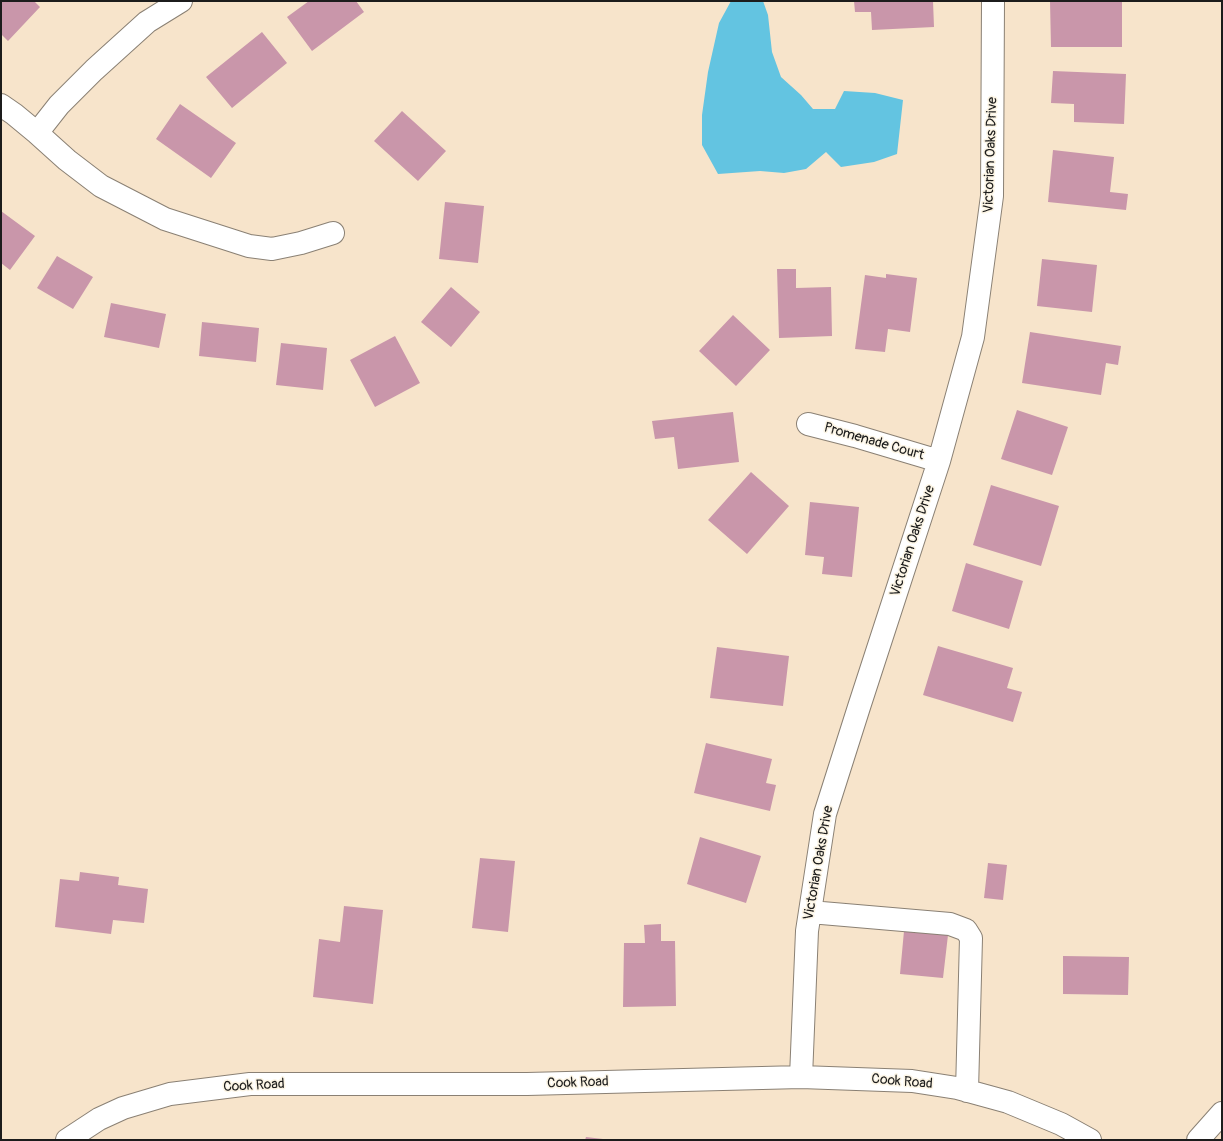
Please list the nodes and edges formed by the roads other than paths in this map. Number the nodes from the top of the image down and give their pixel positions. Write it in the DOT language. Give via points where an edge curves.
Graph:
graph roads {
  1 [pos="181,1"];
  2 [pos="992,1"];
  3 [pos="1,105"];
  4 [pos="37,133"];
  5 [pos="333,233"];
  6 [pos="808,424"];
  7 [pos="939,460"];
  8 [pos="810,912"];
  9 [pos="801,1077"];
  10 [pos="967,1090"];
  11 [pos="1222,1113"];
  12 [pos="67,1140"];
  13 [pos="1090,1140"];
  14 [pos="1198,1140"];
  1 -- 4 [label="street" via="147,22 94,70 59,105"];
  2 -- 7 [label="street, Victorian Oaks Drive" via="992,196 973,337"];
  3 -- 4 [label="street"];
  4 -- 5 [label="street" via="101,186 165,219 249,246 272,249"];
  6 -- 7 [label="street, Promenade Court"];
  7 -- 8 [label="street, Victorian Oaks Drive" via="825,814"];
  8 -- 9 [label="street, Victorian Oaks Drive"];
  8 -- 10 [label="street" via="950,924 966,930 971,938"];
  9 -- 10 [label="street, Cook Road" via="912,1082"];
  9 -- 12 [label="street, Cook Road" via="527,1084 250,1084 170,1094 123,1108 99,1119"];
  10 -- 13 [label="street, Cook Road" via="1008,1102 1061,1124"];
  11 -- 14 [label="street"];
}
